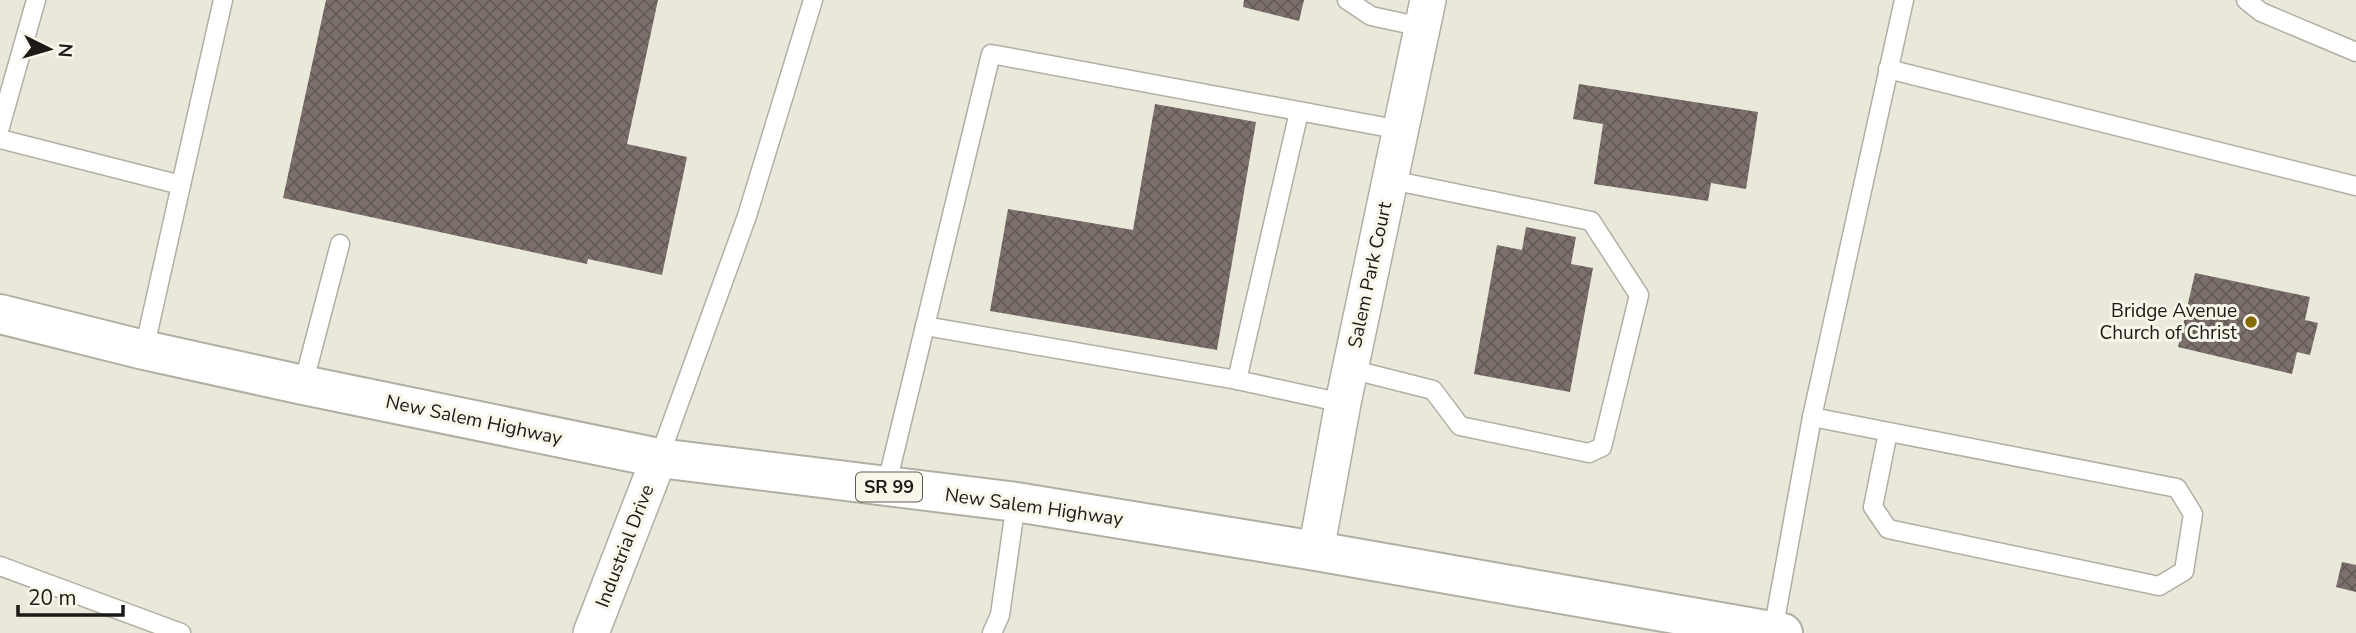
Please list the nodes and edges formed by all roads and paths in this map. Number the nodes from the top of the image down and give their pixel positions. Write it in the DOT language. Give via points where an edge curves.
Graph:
graph roads {
  1 [pos="36,0"];
  2 [pos="223,0"];
  3 [pos="813,0"];
  4 [pos="1347,0"];
  5 [pos="1904,0"];
  6 [pos="2246,0"];
  7 [pos="1425,14"];
  8 [pos="2356,52"];
  9 [pos="1888,69"];
  10 [pos="1299,112"];
  11 [pos="0,127"];
  12 [pos="1401,130"];
  13 [pos="0,139"];
  14 [pos="1391,180"];
  15 [pos="181,185"];
  16 [pos="2356,186"];
  17 [pos="340,244"];
  18 [pos="0,314"];
  19 [pos="925,327"];
  20 [pos="144,350"];
  21 [pos="1350,369"];
  22 [pos="1237,380"];
  23 [pos="303,385"];
  24 [pos="1343,403"];
  25 [pos="1812,418"];
  26 [pos="1888,432"];
  27 [pos="659,458"];
  28 [pos="886,486"];
  29 [pos="1016,502"];
  30 [pos="1316,551"];
  31 [pos="0,566"];
  32 [pos="1778,632"];
  33 [pos="181,633"];
  34 [pos="591,633"];
  35 [pos="992,633"];
  1 -- 11 [label="lane"];
  2 -- 15 [label="lane"];
  3 -- 27 [label="lane" via="747,216"];
  4 -- 7 [label="lane" via="1371,16"];
  5 -- 9 [label="lane"];
  6 -- 8 [label="lane" via="2261,12"];
  7 -- 12 [label="street, Salem Park Court"];
  9 -- 16 [label="lane"];
  9 -- 25 [label="lane"];
  10 -- 12 [label="lane"];
  10 -- 19 [label="lane" via="991,54"];
  10 -- 22 [label="lane"];
  12 -- 14 [label="street, Salem Park Court"];
  13 -- 15 [label="lane"];
  14 -- 21 [label="street, Salem Park Court"];
  14 -- 21 [label="lane" via="1591,221 1639,295 1602,447 1589,453 1460,425 1433,390"];
  15 -- 20 [label="lane"];
  17 -- 23 [label="lane"];
  18 -- 20 [label="main road, New Salem Highway / SR 99"];
  19 -- 22 [label="lane"];
  19 -- 28 [label="lane"];
  20 -- 23 [label="main road, New Salem Highway / SR 99"];
  21 -- 24 [label="street, Salem Park Court"];
  22 -- 24 [label="lane"];
  23 -- 27 [label="main road, New Salem Highway / SR 99"];
  24 -- 30 [label="street, Salem Park Court"];
  25 -- 26 [label="lane"];
  25 -- 32 [label="lane"];
  26 -- 26 [label="lane" via="1873,507 1888,529 2159,586 2184,571 2193,514 2176,488"];
  27 -- 28 [label="main road, New Salem Highway / SR 99"];
  27 -- 34 [label="street, Industrial Drive"];
  28 -- 29 [label="main road, New Salem Highway / SR 99"];
  29 -- 30 [label="main road, New Salem Highway / SR 99"];
  29 -- 35 [label="lane" via="1000,615"];
  30 -- 32 [label="main road, New Salem Highway / SR 99"];
  31 -- 33 [label="lane"];
}
